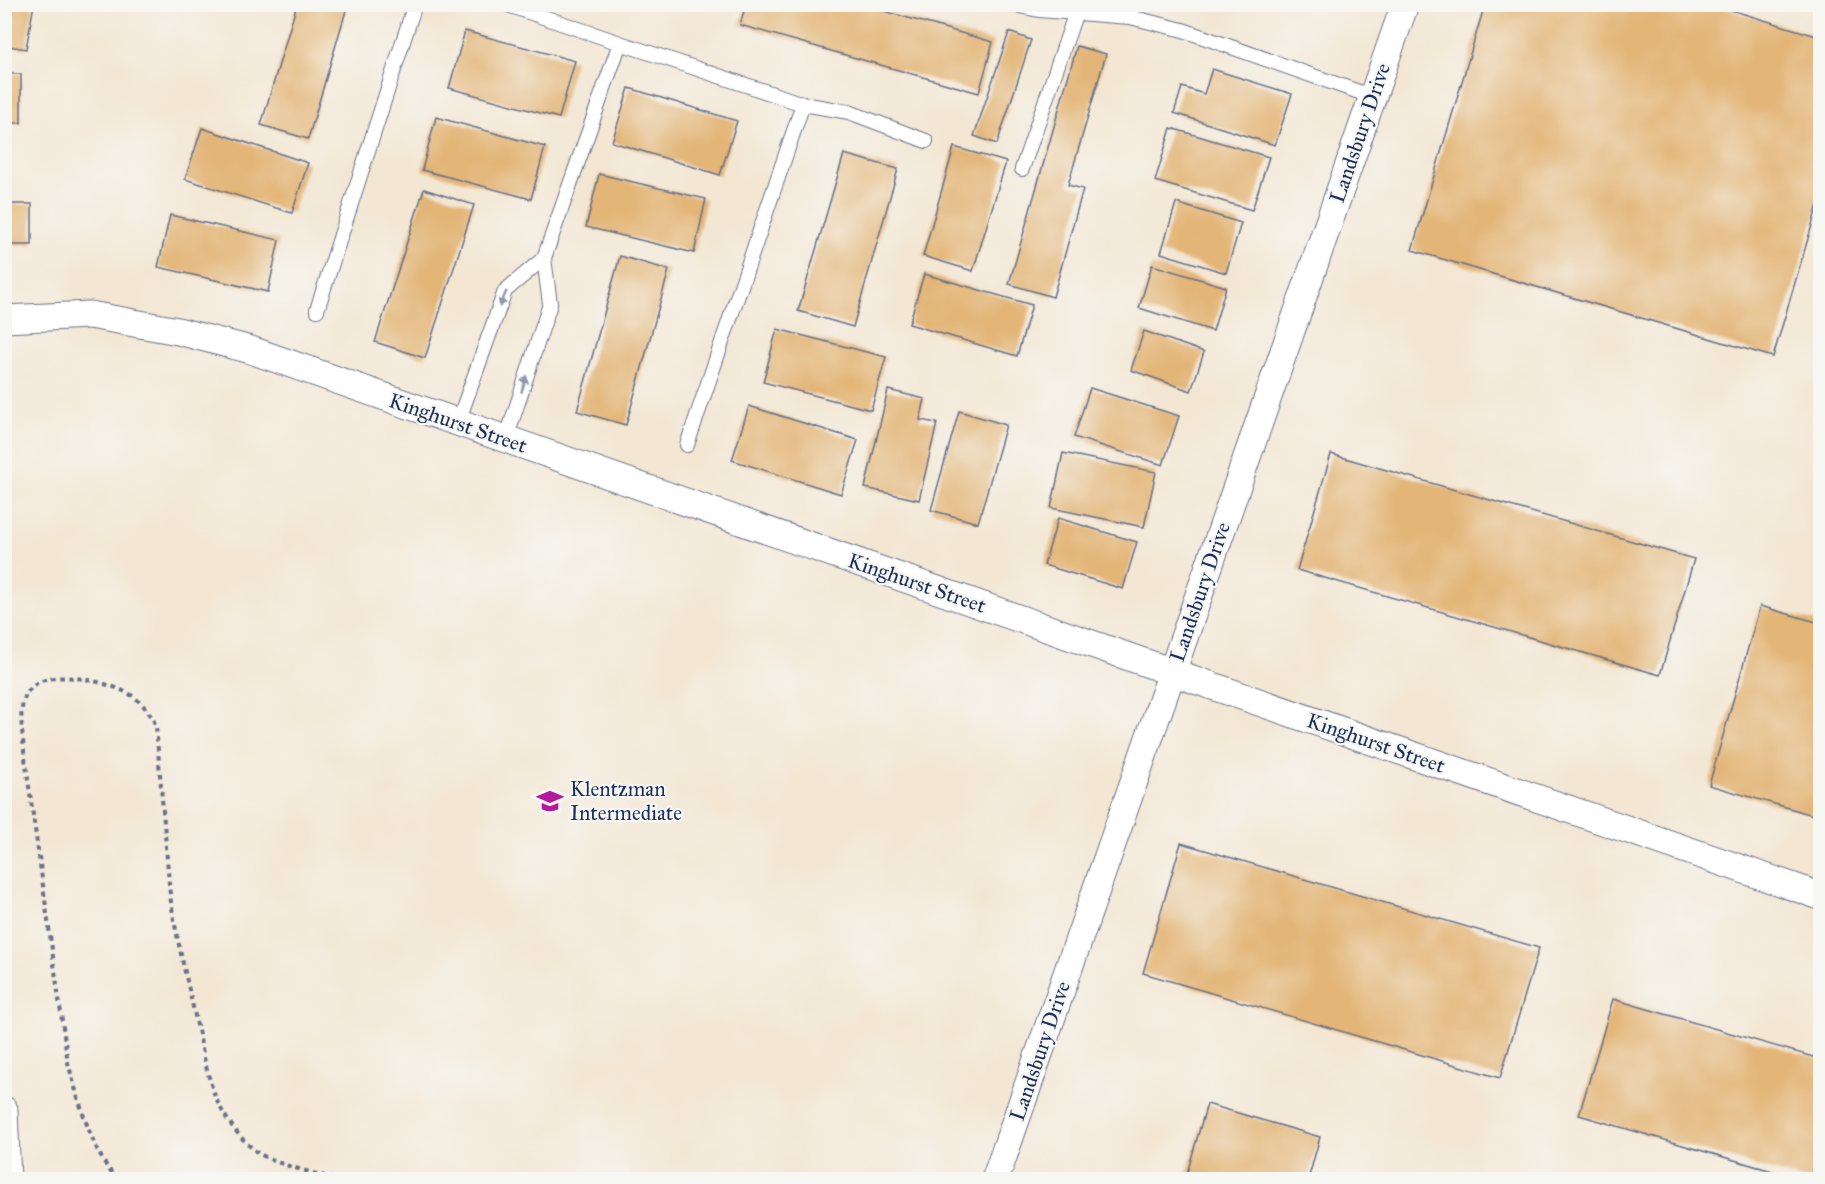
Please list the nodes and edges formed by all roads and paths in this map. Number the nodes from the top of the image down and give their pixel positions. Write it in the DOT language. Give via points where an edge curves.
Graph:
graph roads {
  1 [pos="415,4"];
  2 [pos="505,4"];
  3 [pos="1011,4"];
  4 [pos="1405,4"];
  5 [pos="1076,12"];
  6 [pos="620,43"];
  7 [pos="1373,97"];
  8 [pos="803,104"];
  9 [pos="926,141"];
  10 [pos="1022,169"];
  11 [pos="543,258"];
  12 [pos="317,310"];
  13 [pos="4,319"];
  14 [pos="458,422"];
  15 [pos="506,439"];
  16 [pos="687,445"];
  17 [pos="1172,672"];
  18 [pos="1821,896"];
  19 [pos="4,1110"];
  20 [pos="7,1179"];
  21 [pos="118,1179"];
  22 [pos="339,1179"];
  23 [pos="995,1179"];
  1 -- 12 [label="lane"];
  2 -- 6 [label="lane"];
  3 -- 5 [label="lane"];
  4 -- 7 [label="street, Landsbury Drive"];
  5 -- 7 [label="lane" via="1130,17 1183,30"];
  5 -- 10 [label="lane"];
  6 -- 8 [label="lane"];
  6 -- 11 [label="lane"];
  7 -- 17 [label="street, Landsbury Drive"];
  8 -- 9 [label="lane" via="849,112"];
  8 -- 16 [label="lane"];
  11 -- 14 [label="lane, one-way" via="505,291"];
  15 -- 11 [label="lane, one-way" via="550,304"];
  13 -- 14 [label="street, Kinghurst Street" via="90,315 178,331 251,350"];
  14 -- 15 [label="street, Kinghurst Street"];
  15 -- 17 [label="street, Kinghurst Street"];
  17 -- 18 [label="street, Kinghurst Street"];
  17 -- 23 [label="street, Landsbury Drive"];
  19 -- 20 [label="street"];
  21 -- 22 [label="path" via="102,1159 68,1063 24,751 23,700 30,687 59,678 96,681 131,695 151,714 156,726 174,921 213,1092 221,1108 243,1139 269,1159"];
}
